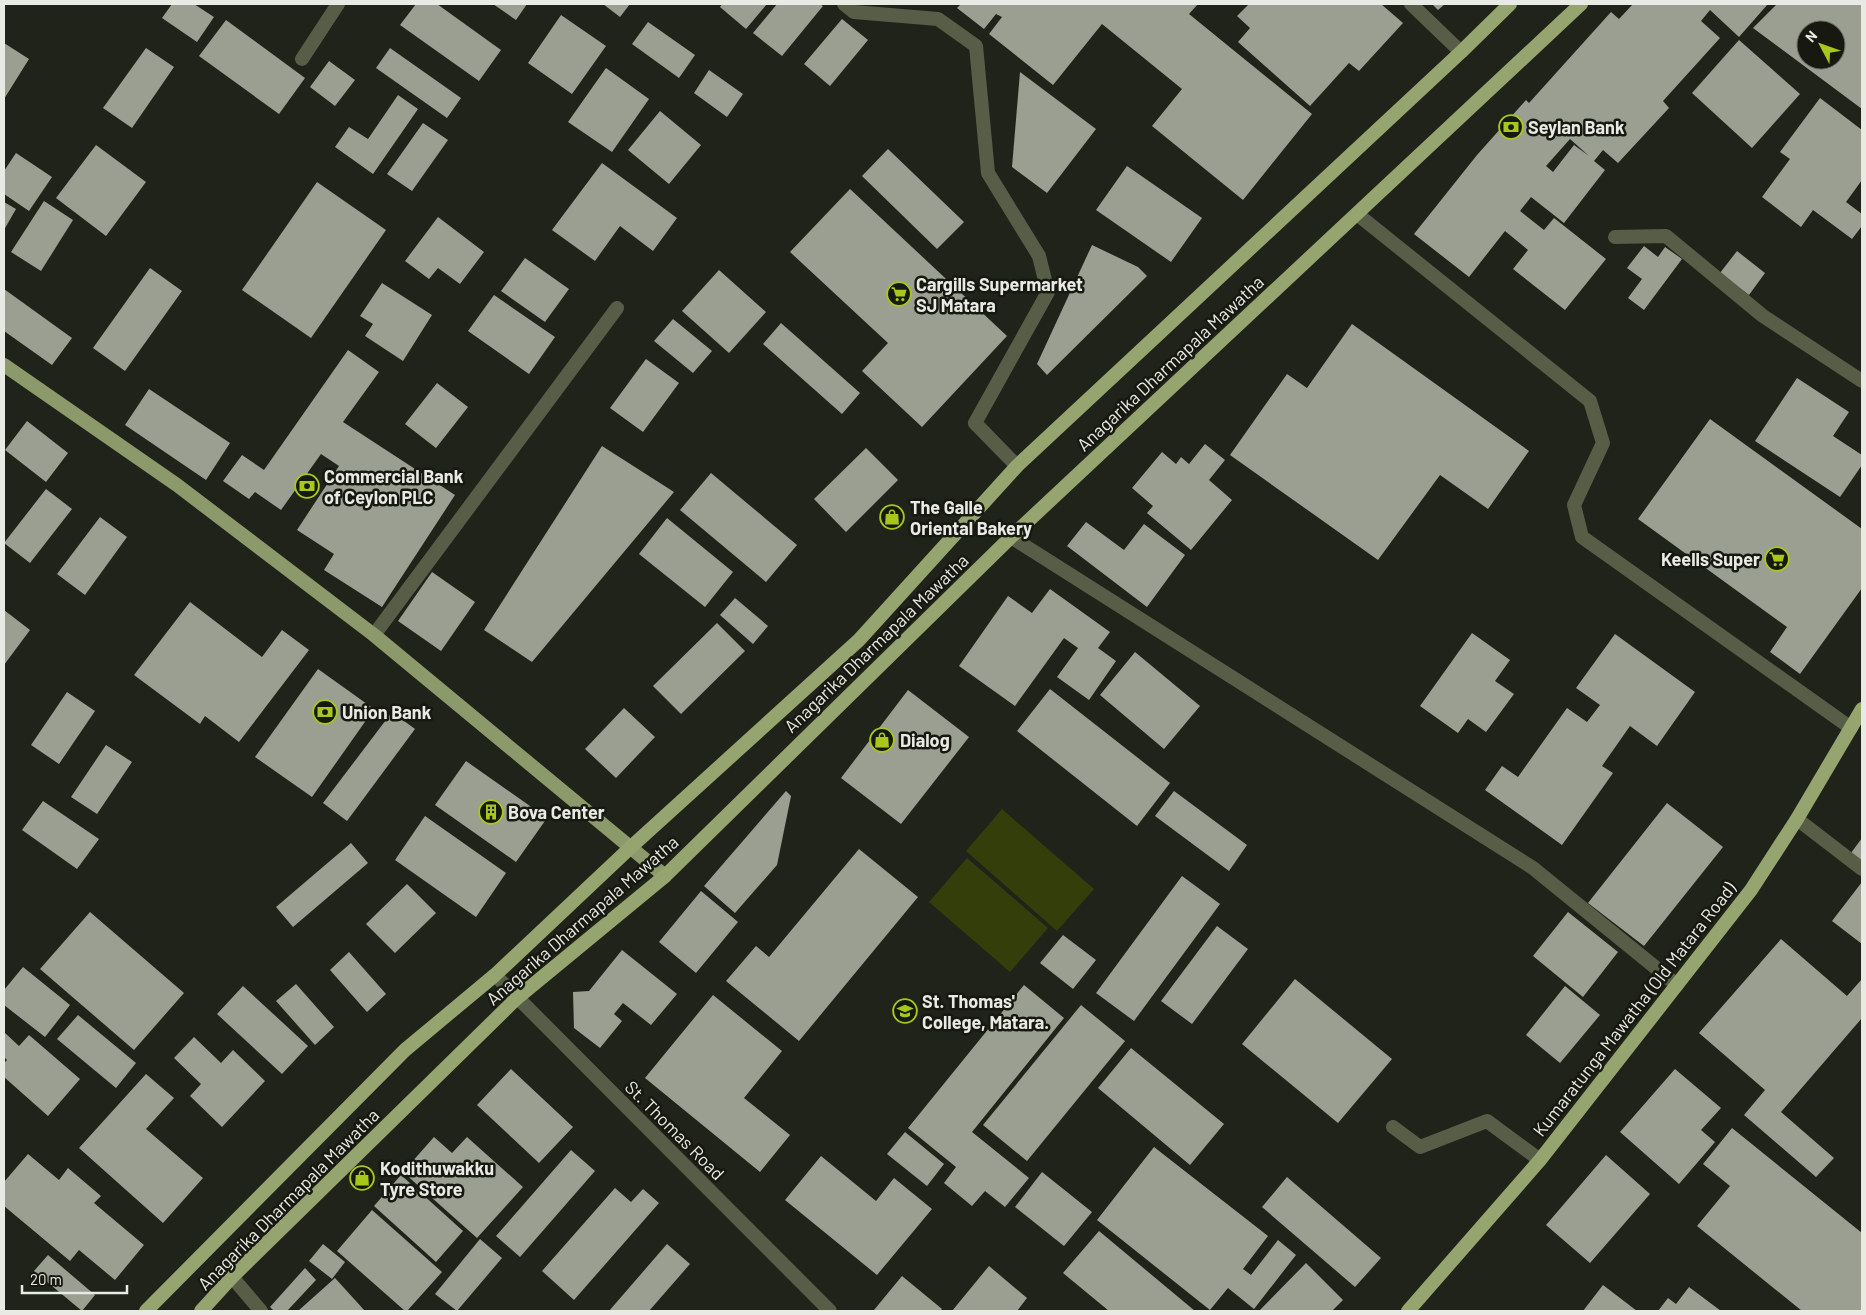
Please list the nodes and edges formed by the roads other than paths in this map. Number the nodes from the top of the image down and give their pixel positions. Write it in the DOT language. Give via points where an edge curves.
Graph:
graph roads {
  1 [pos="338,4"];
  2 [pos="844,4"];
  3 [pos="1411,4"];
  4 [pos="1510,4"];
  5 [pos="1581,4"];
  6 [pos="1461,52"];
  7 [pos="302,59"];
  8 [pos="1357,214"];
  9 [pos="1615,237"];
  10 [pos="617,308"];
  11 [pos="4,365"];
  12 [pos="1862,381"];
  13 [pos="1017,466"];
  14 [pos="1011,537"];
  15 [pos="374,636"];
  16 [pos="1862,709"];
  17 [pos="1851,728"];
  18 [pos="1797,819"];
  19 [pos="631,847"];
  20 [pos="1862,868"];
  21 [pos="665,876"];
  22 [pos="495,975"];
  23 [pos="1677,984"];
  24 [pos="518,998"];
  25 [pos="1393,1127"];
  26 [pos="1540,1160"];
  27 [pos="232,1277"];
  28 [pos="146,1311"];
  29 [pos="201,1311"];
  30 [pos="261,1311"];
  31 [pos="830,1311"];
  32 [pos="1408,1311"];
  1 -- 7 [label="street"];
  2 -- 13 [label="street" via="854,12 938,19 976,46 988,173 1038,256 1048,292 975,423"];
  3 -- 6 [label="street"];
  4 -- 6 [label="highway, Anagarika Dharmapala Mawatha"];
  5 -- 8 [label="highway, Anagarika Dharmapala Mawatha"];
  6 -- 13 [label="highway, Anagarika Dharmapala Mawatha"];
  8 -- 14 [label="highway, Anagarika Dharmapala Mawatha"];
  8 -- 17 [label="street" via="1590,401 1603,443 1574,505 1582,537"];
  9 -- 12 [label="street" via="1666,236 1763,316"];
  10 -- 15 [label="street"];
  11 -- 15 [label="main road" via="177,485"];
  13 -- 19 [label="highway, Anagarika Dharmapala Mawatha" via="859,640"];
  14 -- 21 [label="highway, Anagarika Dharmapala Mawatha"];
  14 -- 23 [label="street" via="1533,868"];
  15 -- 19 [label="main road"];
  16 -- 17 [label="highway, Kumaratunga Mawatha (Old Matara Road)"];
  17 -- 18 [label="highway, Kumaratunga Mawatha (Old Matara Road)"];
  18 -- 20 [label="street"];
  18 -- 23 [label="highway, Kumaratunga Mawatha (Old Matara Road)" via="1751,890"];
  19 -- 21 [label="main road"];
  19 -- 22 [label="highway, Anagarika Dharmapala Mawatha"];
  21 -- 24 [label="highway, Anagarika Dharmapala Mawatha"];
  22 -- 24 [label="street, St. Thomas Road"];
  22 -- 28 [label="highway, Anagarika Dharmapala Mawatha" via="405,1050"];
  23 -- 26 [label="highway, Kumaratunga Mawatha (Old Matara Road)"];
  24 -- 27 [label="highway, Anagarika Dharmapala Mawatha"];
  24 -- 31 [label="street, St. Thomas Road"];
  25 -- 26 [label="street" via="1420,1147 1487,1121"];
  26 -- 32 [label="highway, Kumaratunga Mawatha (Old Matara Road)"];
  27 -- 29 [label="highway, Anagarika Dharmapala Mawatha"];
  27 -- 30 [label="street"];
}
